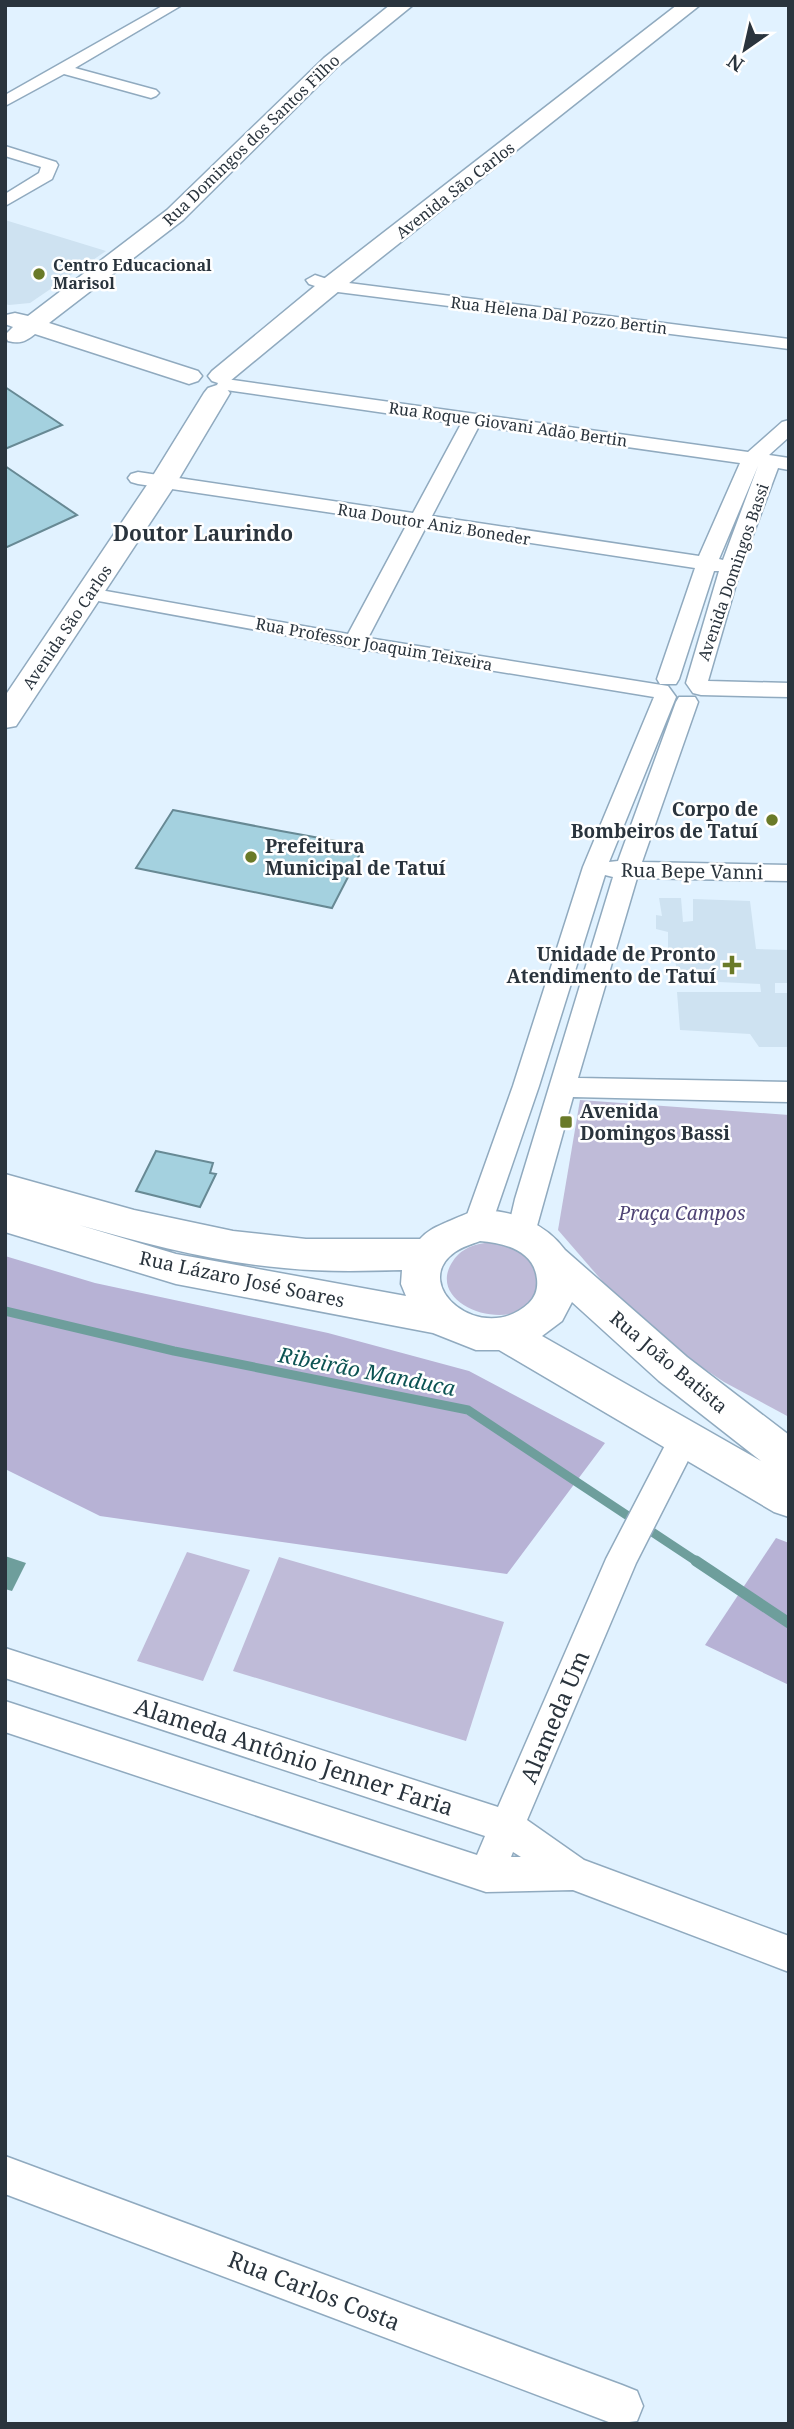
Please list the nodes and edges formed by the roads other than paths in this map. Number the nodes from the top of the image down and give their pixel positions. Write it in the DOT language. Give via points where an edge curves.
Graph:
graph roads {
  1 [pos="174,5"];
  2 [pos="403,5"];
  3 [pos="659,5"];
  4 [pos="690,5"];
  5 [pos="62,69"];
  6 [pos="151,93"];
  7 [pos="5,101"];
  8 [pos="5,151"];
  9 [pos="5,201"];
  10 [pos="323,283"];
  11 [pos="15,327"];
  12 [pos="789,344"];
  13 [pos="204,384"];
  14 [pos="473,419"];
  15 [pos="789,426"];
  16 [pos="769,458"];
  17 [pos="151,480"];
  18 [pos="421,522"];
  19 [pos="706,565"];
  20 [pos="731,567"];
  21 [pos="89,594"];
  22 [pos="355,642"];
  23 [pos="5,673"];
  24 [pos="680,690"];
  25 [pos="789,690"];
  26 [pos="5,719"];
  27 [pos="595,867"];
  28 [pos="627,870"];
  29 [pos="789,873"];
  30 [pos="562,1087"];
  31 [pos="789,1092"];
  32 [pos="5,1188"];
  33 [pos="5,1217"];
  34 [pos="478,1226"];
  35 [pos="521,1233"];
  36 [pos="427,1254"];
  37 [pos="553,1261"];
  38 [pos="441,1318"];
  39 [pos="505,1334"];
  40 [pos="673,1369"];
  41 [pos="685,1437"];
  42 [pos="789,1459"];
  43 [pos="789,1499"];
  44 [pos="5,1662"];
  45 [pos="5,1716"];
  46 [pos="507,1827"];
  47 [pos="573,1873"];
  48 [pos="486,1874"];
  49 [pos="789,1954"];
  50 [pos="5,2175"];
  51 [pos="622,2406"];
  1 -- 5 [label="street"];
  2 -- 11 [label="main road, Rua Domingos dos Santos Filho" via="331,62 175,215"];
  3 -- 10 [label="main road, Avenida São Carlos"];
  4 -- 10 [label="main road, Avenida São Carlos"];
  5 -- 6 [label="street"];
  5 -- 7 [label="street"];
  8 -- 9 [label="street" via="50,165 46,176"];
  10 -- 12 [label="street, Rua Helena Dal Pozzo Bertin"];
  10 -- 13 [label="main road, Avenida São Carlos"];
  11 -- 13 [label="main road"];
  13 -- 14 [label="street, Rua Roque Giovani Adão Bertin"];
  13 -- 17 [label="main road, Avenida São Carlos"];
  14 -- 16 [label="street, Rua Roque Giovani Adão Bertin"];
  14 -- 18 [label="street"];
  15 -- 16 [label="street"];
  16 -- 19 [label="street, Avenida Domingos Bassi"];
  16 -- 20 [label="street, Avenida Domingos Bassi"];
  17 -- 18 [label="street, Rua Doutor Aniz Boneder"];
  17 -- 21 [label="main road, Avenida São Carlos"];
  17 -- 23 [label="main road, Avenida São Carlos"];
  18 -- 19 [label="street, Rua Doutor Aniz Boneder"];
  18 -- 22 [label="street"];
  19 -- 20 [label="street, Rua Doutor Aniz Boneder"];
  19 -- 24 [label="street, Avenida Domingos Bassi"];
  20 -- 24 [label="street, Avenida Domingos Bassi"];
  21 -- 22 [label="street, Rua Professor Joaquim Teixeira"];
  21 -- 26 [label="main road, Avenida São Carlos"];
  22 -- 24 [label="street, Rua Professor Joaquim Teixeira"];
  24 -- 25 [label="street, Rua Professor Joaquim Teixeira"];
  24 -- 27 [label="street, Avenida Domingos Bassi"];
  24 -- 28 [label="street, Avenida Domingos Bassi"];
  27 -- 28 [label="street, Rua Bepe Vanni"];
  27 -- 34 [label="street, Avenida Domingos Bassi"];
  28 -- 29 [label="street, Rua Bepe Vanni"];
  28 -- 30 [label="street, Avenida Domingos Bassi"];
  30 -- 31 [label="street"];
  30 -- 35 [label="street, Avenida Domingos Bassi"];
  32 -- 36 [label="main road, Rua Lázaro José Soares" via="180,1236 267,1251"];
  33 -- 38 [label="main road, Rua Lázaro José Soares" via="177,1269"];
  34 -- 35 [label="main road"];
  34 -- 36 [label="main road" via="457,1231"];
  35 -- 37 [label="main road"];
  36 -- 38 [label="main road" via="420,1270 421,1288"];
  37 -- 39 [label="main road" via="558,1279 556,1298 545,1314 527,1327"];
  37 -- 40 [label="main road, Rua João Batista"];
  38 -- 39 [label="main road" via="480,1335"];
  39 -- 41 [label="main road"];
  40 -- 41 [label="main road"];
  40 -- 42 [label="main road, Rua João Batista"];
  41 -- 43 [label="main road"];
  41 -- 46 [label="street, Alameda Um" via="622,1559"];
  44 -- 46 [label="street, Alameda Antônio Jenner Faria"];
  45 -- 48 [label="street, Alameda Antônio Jenner Faria"];
  46 -- 47 [label="street, Alameda Antônio Jenner Faria"];
  46 -- 48 [label="street, Alameda Um"];
  47 -- 48 [label="street, Alameda Antônio Jenner Faria"];
  47 -- 49 [label="street, Alameda Antônio Jenner Faria"];
  50 -- 51 [label="street, Rua Carlos Costa"];
}
